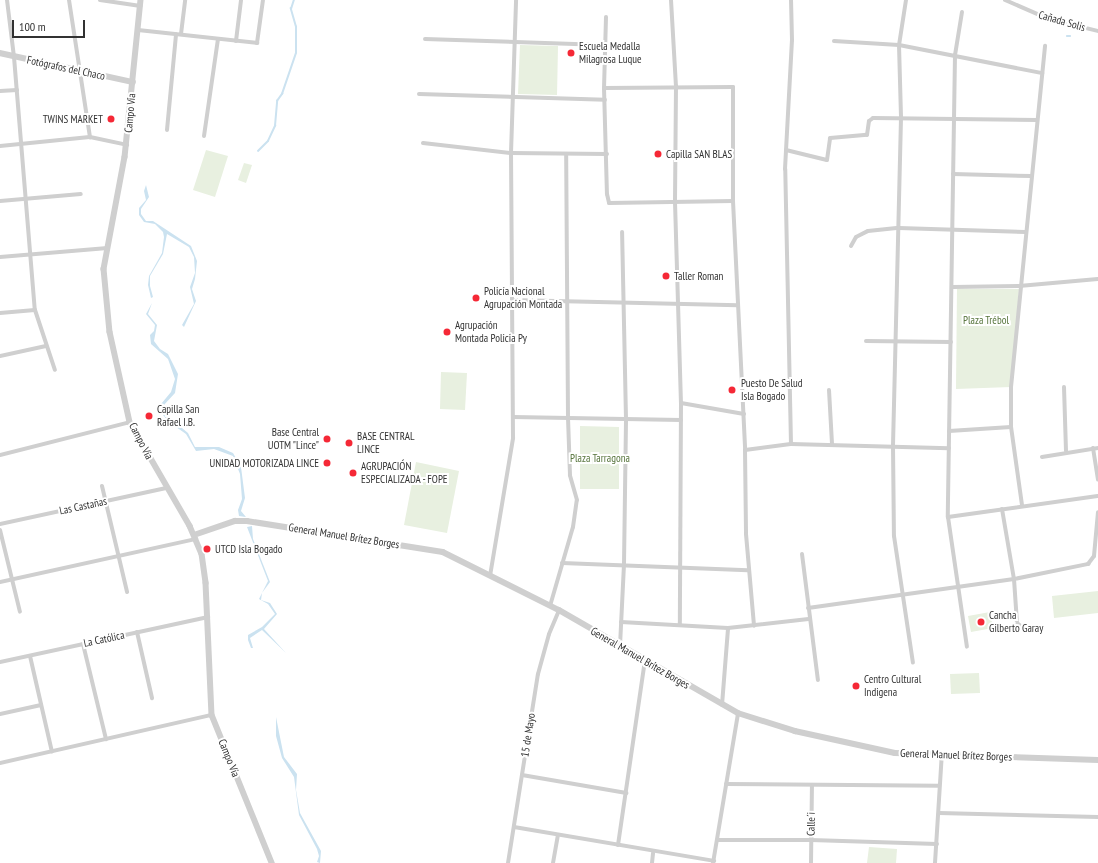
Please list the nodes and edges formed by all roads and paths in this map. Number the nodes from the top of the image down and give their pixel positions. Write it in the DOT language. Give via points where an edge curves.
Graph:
graph roads {
  1 [pos="7,0"];
  2 [pos="68,0"];
  3 [pos="100,0"];
  4 [pos="185,0"];
  5 [pos="241,0"];
  6 [pos="263,0"];
  7 [pos="516,0"];
  8 [pos="671,0"];
  9 [pos="791,0"];
  10 [pos="906,0"];
  11 [pos="1005,0"];
  12 [pos="141,3"];
  13 [pos="962,12"];
  14 [pos="606,17"];
  15 [pos="138,30"];
  16 [pos="1098,31"];
  17 [pos="178,34"];
  18 [pos="218,39"];
  19 [pos="424,39"];
  20 [pos="236,41"];
  21 [pos="834,41"];
  22 [pos="515,42"];
  23 [pos="604,45"];
  24 [pos="899,45"];
  25 [pos="1045,46"];
  26 [pos="0,53"];
  27 [pos="955,55"];
  28 [pos="14,57"];
  29 [pos="80,71"];
  30 [pos="1042,73"];
  31 [pos="133,82"];
  32 [pos="676,86"];
  33 [pos="604,88"];
  34 [pos="16,90"];
  35 [pos="0,91"];
  36 [pos="419,94"];
  37 [pos="514,99"];
  38 [pos="605,100"];
  39 [pos="901,118"];
  40 [pos="954,120"];
  41 [pos="1037,120"];
  42 [pos="167,130"];
  43 [pos="204,136"];
  44 [pos="90,138"];
  45 [pos="423,143"];
  46 [pos="22,145"];
  47 [pos="127,145"];
  48 [pos="0,146"];
  49 [pos="786,150"];
  50 [pos="511,154"];
  51 [pos="566,154"];
  52 [pos="607,154"];
  53 [pos="953,174"];
  54 [pos="1031,176"];
  55 [pos="81,194"];
  56 [pos="26,199"];
  57 [pos="0,201"];
  58 [pos="733,201"];
  59 [pos="675,202"];
  60 [pos="899,228"];
  61 [pos="952,230"];
  62 [pos="622,232"];
  63 [pos="1026,232"];
  64 [pos="851,246"];
  65 [pos="108,248"];
  66 [pos="30,255"];
  67 [pos="0,257"];
  68 [pos="1098,278"];
  69 [pos="1020,286"];
  70 [pos="953,287"];
  71 [pos="512,300"];
  72 [pos="568,301"];
  73 [pos="624,303"];
  74 [pos="678,303"];
  75 [pos="738,305"];
  76 [pos="35,310"];
  77 [pos="0,313"];
  78 [pos="897,340"];
  79 [pos="866,341"];
  80 [pos="951,342"];
  81 [pos="46,346"];
  82 [pos="0,356"];
  83 [pos="54,370"];
  84 [pos="1064,387"];
  85 [pos="829,390"];
  86 [pos="681,403"];
  87 [pos="744,414"];
  88 [pos="513,417"];
  89 [pos="568,417"];
  90 [pos="626,419"];
  91 [pos="681,420"];
  92 [pos="130,422"];
  93 [pos="1011,427"];
  94 [pos="949,431"];
  95 [pos="791,444"];
  96 [pos="832,444"];
  97 [pos="893,446"];
  98 [pos="949,448"];
  99 [pos="1096,448"];
  100 [pos="745,450"];
  101 [pos="1066,451"];
  102 [pos="0,455"];
  103 [pos="1042,457"];
  104 [pos="1098,480"];
  105 [pos="102,486"];
  106 [pos="166,488"];
  107 [pos="1098,496"];
  108 [pos="106,501"];
  109 [pos="1022,505"];
  110 [pos="1002,509"];
  111 [pos="1098,512"];
  112 [pos="948,517"];
  113 [pos="0,524"];
  114 [pos="0,530"];
  115 [pos="195,537"];
  116 [pos="802,554"];
  117 [pos="119,556"];
  118 [pos="562,563"];
  119 [pos="624,564"];
  120 [pos="680,566"];
  121 [pos="748,570"];
  122 [pos="490,576"];
  123 [pos="1014,579"];
  124 [pos="12,580"];
  125 [pos="0,582"];
  126 [pos="958,587"];
  127 [pos="128,592"];
  128 [pos="902,594"];
  129 [pos="550,606"];
  130 [pos="808,608"];
  131 [pos="559,610"];
  132 [pos="20,612"];
  133 [pos="208,617"];
  134 [pos="808,619"];
  135 [pos="621,622"];
  136 [pos="680,626"];
  137 [pos="754,626"];
  138 [pos="1022,627"];
  139 [pos="728,628"];
  140 [pos="137,632"];
  141 [pos="83,644"];
  142 [pos="620,646"];
  143 [pos="967,647"];
  144 [pos="30,656"];
  145 [pos="645,660"];
  146 [pos="0,662"];
  147 [pos="913,663"];
  148 [pos="818,680"];
  149 [pos="152,698"];
  150 [pos="41,705"];
  151 [pos="722,705"];
  152 [pos="0,714"];
  153 [pos="738,714"];
  154 [pos="212,715"];
  155 [pos="106,739"];
  156 [pos="52,752"];
  157 [pos="942,753"];
  158 [pos="1098,760"];
  159 [pos="0,763"];
  160 [pos="522,775"];
  161 [pos="726,784"];
  162 [pos="812,786"];
  163 [pos="939,786"];
  164 [pos="626,793"];
  165 [pos="938,814"];
  166 [pos="1098,817"];
  167 [pos="514,827"];
  168 [pos="558,835"];
  169 [pos="718,840"];
  170 [pos="811,840"];
  171 [pos="937,844"];
  172 [pos="618,846"];
  173 [pos="653,852"];
  174 [pos="714,862"];
  175 [pos="272,863"];
  176 [pos="508,863"];
  177 [pos="553,863"];
  178 [pos="652,863"];
  179 [pos="811,863"];
  180 [pos="935,863"];
  1 -- 28 [label="street"];
  2 -- 29 [label="street"];
  3 -- 12 [label="street"];
  4 -- 17 [label="street"];
  5 -- 20 [label="street"];
  6 -- 20 [label="street" via="257,43"];
  7 -- 22 [label="street"];
  8 -- 32 [label="street"];
  9 -- 49 [label="street" via="792,40"];
  10 -- 24 [label="street"];
  11 -- 16 [label="street, Cañada Solis" via="1049,19"];
  12 -- 15 [label="street, Campo Vía"];
  13 -- 27 [label="street"];
  14 -- 23 [label="street"];
  15 -- 17 [label="street"];
  15 -- 31 [label="street, Campo Vía"];
  17 -- 18 [label="street"];
  17 -- 42 [label="street"];
  18 -- 20 [label="street"];
  18 -- 43 [label="street"];
  19 -- 22 [label="street"];
  21 -- 24 [label="street"];
  22 -- 23 [label="street"];
  22 -- 37 [label="street"];
  23 -- 33 [label="street"];
  24 -- 27 [label="street"];
  24 -- 39 [label="street"];
  25 -- 30 [label="street"];
  26 -- 28 [label="street, Fotógrafos del Chaco"];
  27 -- 30 [label="street"];
  27 -- 40 [label="street"];
  28 -- 29 [label="street, Fotógrafos del Chaco"];
  28 -- 34 [label="street"];
  29 -- 31 [label="street, Fotógrafos del Chaco"];
  29 -- 44 [label="street"];
  30 -- 41 [label="street"];
  31 -- 47 [label="street, Campo Vía"];
  32 -- 33 [label="street"];
  32 -- 58 [label="street" via="733,87"];
  32 -- 59 [label="street"];
  33 -- 38 [label="street"];
  34 -- 35 [label="street"];
  34 -- 46 [label="street"];
  36 -- 37 [label="street"];
  37 -- 38 [label="street"];
  37 -- 50 [label="street"];
  38 -- 52 [label="street"];
  39 -- 40 [label="street"];
  39 -- 49 [label="street" via="873,118 869,121 867,135 830,138 829,158 826,161"];
  39 -- 60 [label="street"];
  40 -- 41 [label="street"];
  40 -- 53 [label="street"];
  41 -- 54 [label="street"];
  44 -- 46 [label="street"];
  44 -- 47 [label="street"];
  45 -- 50 [label="street"];
  46 -- 48 [label="street"];
  46 -- 56 [label="street"];
  47 -- 65 [label="street, Campo Vía"];
  49 -- 95 [label="street"];
  50 -- 51 [label="street"];
  50 -- 71 [label="street"];
  51 -- 52 [label="street"];
  51 -- 72 [label="street"];
  52 -- 59 [label="street" via="607,194 610,203"];
  53 -- 54 [label="street"];
  53 -- 61 [label="street"];
  54 -- 63 [label="street"];
  55 -- 56 [label="street"];
  56 -- 57 [label="street"];
  56 -- 66 [label="street"];
  58 -- 59 [label="street"];
  58 -- 75 [label="street"];
  59 -- 74 [label="street"];
  60 -- 61 [label="street"];
  60 -- 64 [label="street" via="864,232"];
  60 -- 78 [label="street"];
  61 -- 63 [label="street"];
  61 -- 70 [label="street"];
  62 -- 73 [label="street"];
  63 -- 69 [label="street"];
  65 -- 66 [label="street"];
  65 -- 92 [label="street, Campo Vía" via="104,269 110,332"];
  66 -- 67 [label="street"];
  66 -- 76 [label="street"];
  68 -- 69 [label="street"];
  69 -- 70 [label="street"];
  69 -- 93 [label="street" via="1011,387"];
  70 -- 80 [label="street"];
  71 -- 72 [label="street"];
  71 -- 88 [label="street"];
  72 -- 73 [label="street"];
  72 -- 89 [label="street"];
  73 -- 74 [label="street"];
  73 -- 90 [label="street"];
  74 -- 75 [label="street"];
  74 -- 86 [label="street"];
  75 -- 87 [label="street"];
  76 -- 77 [label="street"];
  76 -- 81 [label="street"];
  78 -- 79 [label="street"];
  78 -- 80 [label="street"];
  78 -- 97 [label="street"];
  80 -- 94 [label="street"];
  81 -- 82 [label="street"];
  81 -- 83 [label="street"];
  84 -- 101 [label="street"];
  85 -- 96 [label="street"];
  86 -- 87 [label="street"];
  86 -- 91 [label="street"];
  87 -- 100 [label="street"];
  88 -- 89 [label="street"];
  88 -- 122 [label="street" via="513,438"];
  89 -- 90 [label="street"];
  89 -- 118 [label="street" via="570,475 577,500 573,527"];
  90 -- 91 [label="street"];
  90 -- 119 [label="street"];
  91 -- 120 [label="street"];
  92 -- 102 [label="street"];
  92 -- 106 [label="street, Campo Vía"];
  93 -- 94 [label="street"];
  93 -- 109 [label="street"];
  94 -- 98 [label="street"];
  95 -- 96 [label="street"];
  95 -- 100 [label="street"];
  96 -- 97 [label="street"];
  97 -- 98 [label="street"];
  97 -- 128 [label="street" via="894,536"];
  98 -- 112 [label="street"];
  99 -- 101 [label="street"];
  99 -- 104 [label="street"];
  100 -- 121 [label="street"];
  101 -- 103 [label="street"];
  105 -- 108 [label="street"];
  106 -- 108 [label="street, Las Castañas"];
  106 -- 115 [label="street, Campo Vía"];
  107 -- 109 [label="street"];
  108 -- 113 [label="street, Las Castañas"];
  108 -- 117 [label="street"];
  109 -- 110 [label="street"];
  110 -- 112 [label="street"];
  110 -- 123 [label="street"];
  111 -- 123 [label="street" via="1092,561 1085,565"];
  112 -- 126 [label="street"];
  114 -- 124 [label="street"];
  115 -- 117 [label="street"];
  115 -- 122 [label="street, General Manuel Brítez Borges" via="235,521 259,523 433,550 450,555"];
  115 -- 133 [label="street, Campo Vía" via="204,563"];
  116 -- 130 [label="street"];
  117 -- 124 [label="street"];
  117 -- 127 [label="street"];
  118 -- 119 [label="street"];
  118 -- 129 [label="street"];
  119 -- 120 [label="street"];
  119 -- 135 [label="street"];
  120 -- 121 [label="street"];
  120 -- 136 [label="street"];
  121 -- 137 [label="street"];
  122 -- 129 [label="street, General Manuel Brítez Borges"];
  123 -- 126 [label="street"];
  123 -- 138 [label="street" via="1016,623"];
  124 -- 125 [label="street"];
  124 -- 132 [label="street"];
  126 -- 128 [label="street"];
  126 -- 143 [label="street"];
  128 -- 130 [label="street"];
  128 -- 147 [label="street"];
  129 -- 131 [label="street, General Manuel Brítez Borges"];
  130 -- 134 [label="street"];
  131 -- 142 [label="street, General Manuel Brítez Borges"];
  131 -- 160 [label="street, 15 de Mayo" via="549,634 538,674"];
  133 -- 140 [label="street, La Católica"];
  133 -- 154 [label="street, Campo Vía"];
  134 -- 137 [label="street"];
  134 -- 148 [label="street"];
  135 -- 136 [label="street"];
  135 -- 142 [label="street"];
  136 -- 139 [label="street"];
  137 -- 139 [label="street"];
  139 -- 151 [label="street"];
  140 -- 141 [label="street, La Católica"];
  140 -- 149 [label="street"];
  141 -- 144 [label="street, La Católica"];
  141 -- 155 [label="street"];
  142 -- 145 [label="street, General Manuel Brítez Borges"];
  144 -- 146 [label="street, La Católica"];
  144 -- 150 [label="street"];
  145 -- 151 [label="street, General Manuel Brítez Borges"];
  145 -- 164 [label="street"];
  150 -- 152 [label="street"];
  150 -- 156 [label="street"];
  151 -- 153 [label="street, General Manuel Brítez Borges"];
  153 -- 157 [label="street, General Manuel Brítez Borges" via="795,731 888,752"];
  153 -- 161 [label="street"];
  154 -- 155 [label="street"];
  154 -- 175 [label="street, Campo Vía"];
  155 -- 156 [label="street"];
  156 -- 159 [label="street"];
  157 -- 158 [label="street, General Manuel Brítez Borges"];
  157 -- 163 [label="street"];
  160 -- 164 [label="street"];
  160 -- 167 [label="street, 15 de Mayo"];
  161 -- 162 [label="street"];
  161 -- 169 [label="street"];
  162 -- 163 [label="street"];
  162 -- 170 [label="street, Calle´i"];
  163 -- 165 [label="street"];
  164 -- 172 [label="street"];
  165 -- 166 [label="street"];
  165 -- 171 [label="street"];
  167 -- 168 [label="street"];
  167 -- 176 [label="street, 15 de Mayo"];
  168 -- 172 [label="street"];
  168 -- 177 [label="street"];
  169 -- 170 [label="street"];
  169 -- 174 [label="street"];
  170 -- 171 [label="street"];
  170 -- 179 [label="street, Calle´i"];
  171 -- 180 [label="street"];
  172 -- 173 [label="street"];
  173 -- 174 [label="street"];
  173 -- 178 [label="street"];
}
